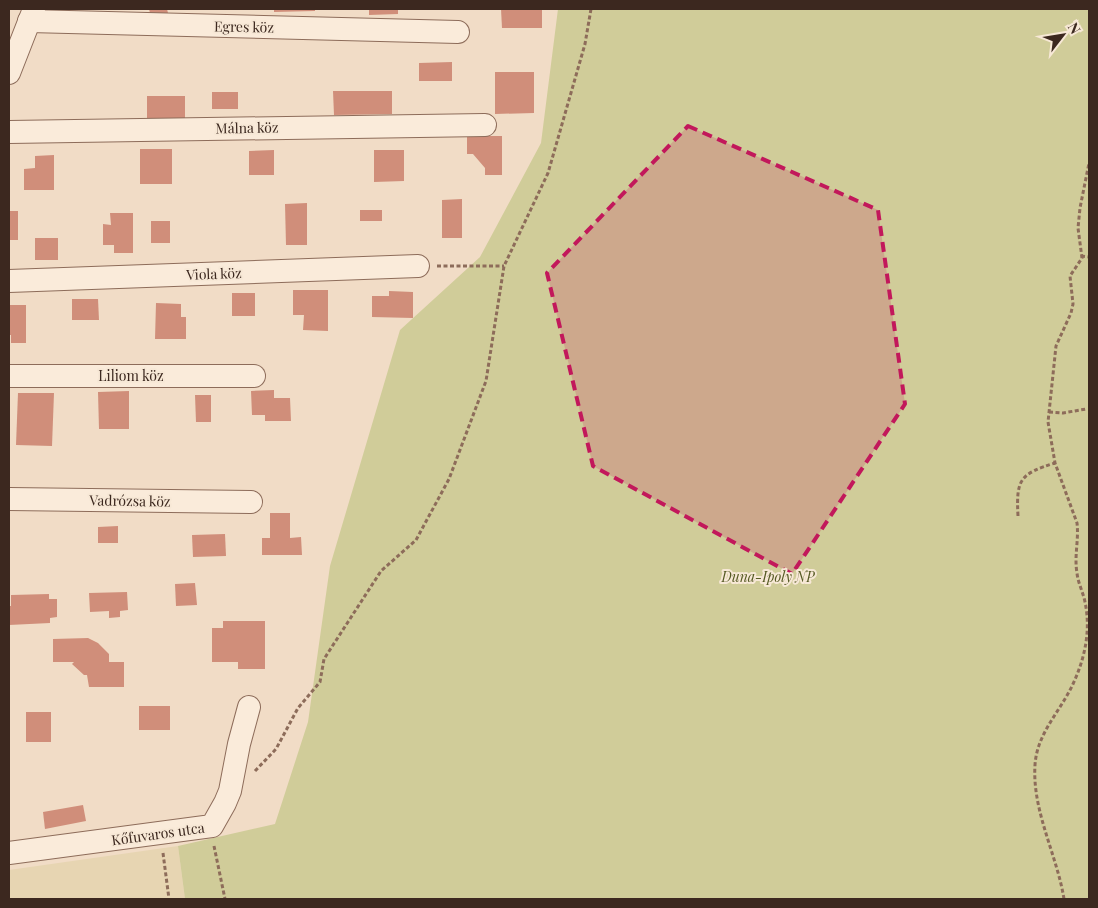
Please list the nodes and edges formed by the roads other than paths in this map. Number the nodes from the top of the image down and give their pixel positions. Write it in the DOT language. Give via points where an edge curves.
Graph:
graph roads {
  1 [pos="31,15"];
  2 [pos="458,32"];
  3 [pos="9,73"];
  4 [pos="485,125"];
  5 [pos="9,132"];
  6 [pos="418,266"];
  7 [pos="9,282"];
  8 [pos="9,376"];
  9 [pos="254,376"];
  10 [pos="9,499"];
  11 [pos="251,502"];
  12 [pos="249,707"];
  13 [pos="9,853"];
  1 -- 2 [label="street, Egres köz"];
  1 -- 3 [label="street"];
  4 -- 5 [label="street, Málna köz"];
  6 -- 7 [label="street, Viola köz"];
  8 -- 9 [label="street, Liliom köz"];
  10 -- 11 [label="street, Vadrózsa köz"];
  12 -- 13 [label="street, Kőfuvaros utca" via="230,791 212,826"];
}
